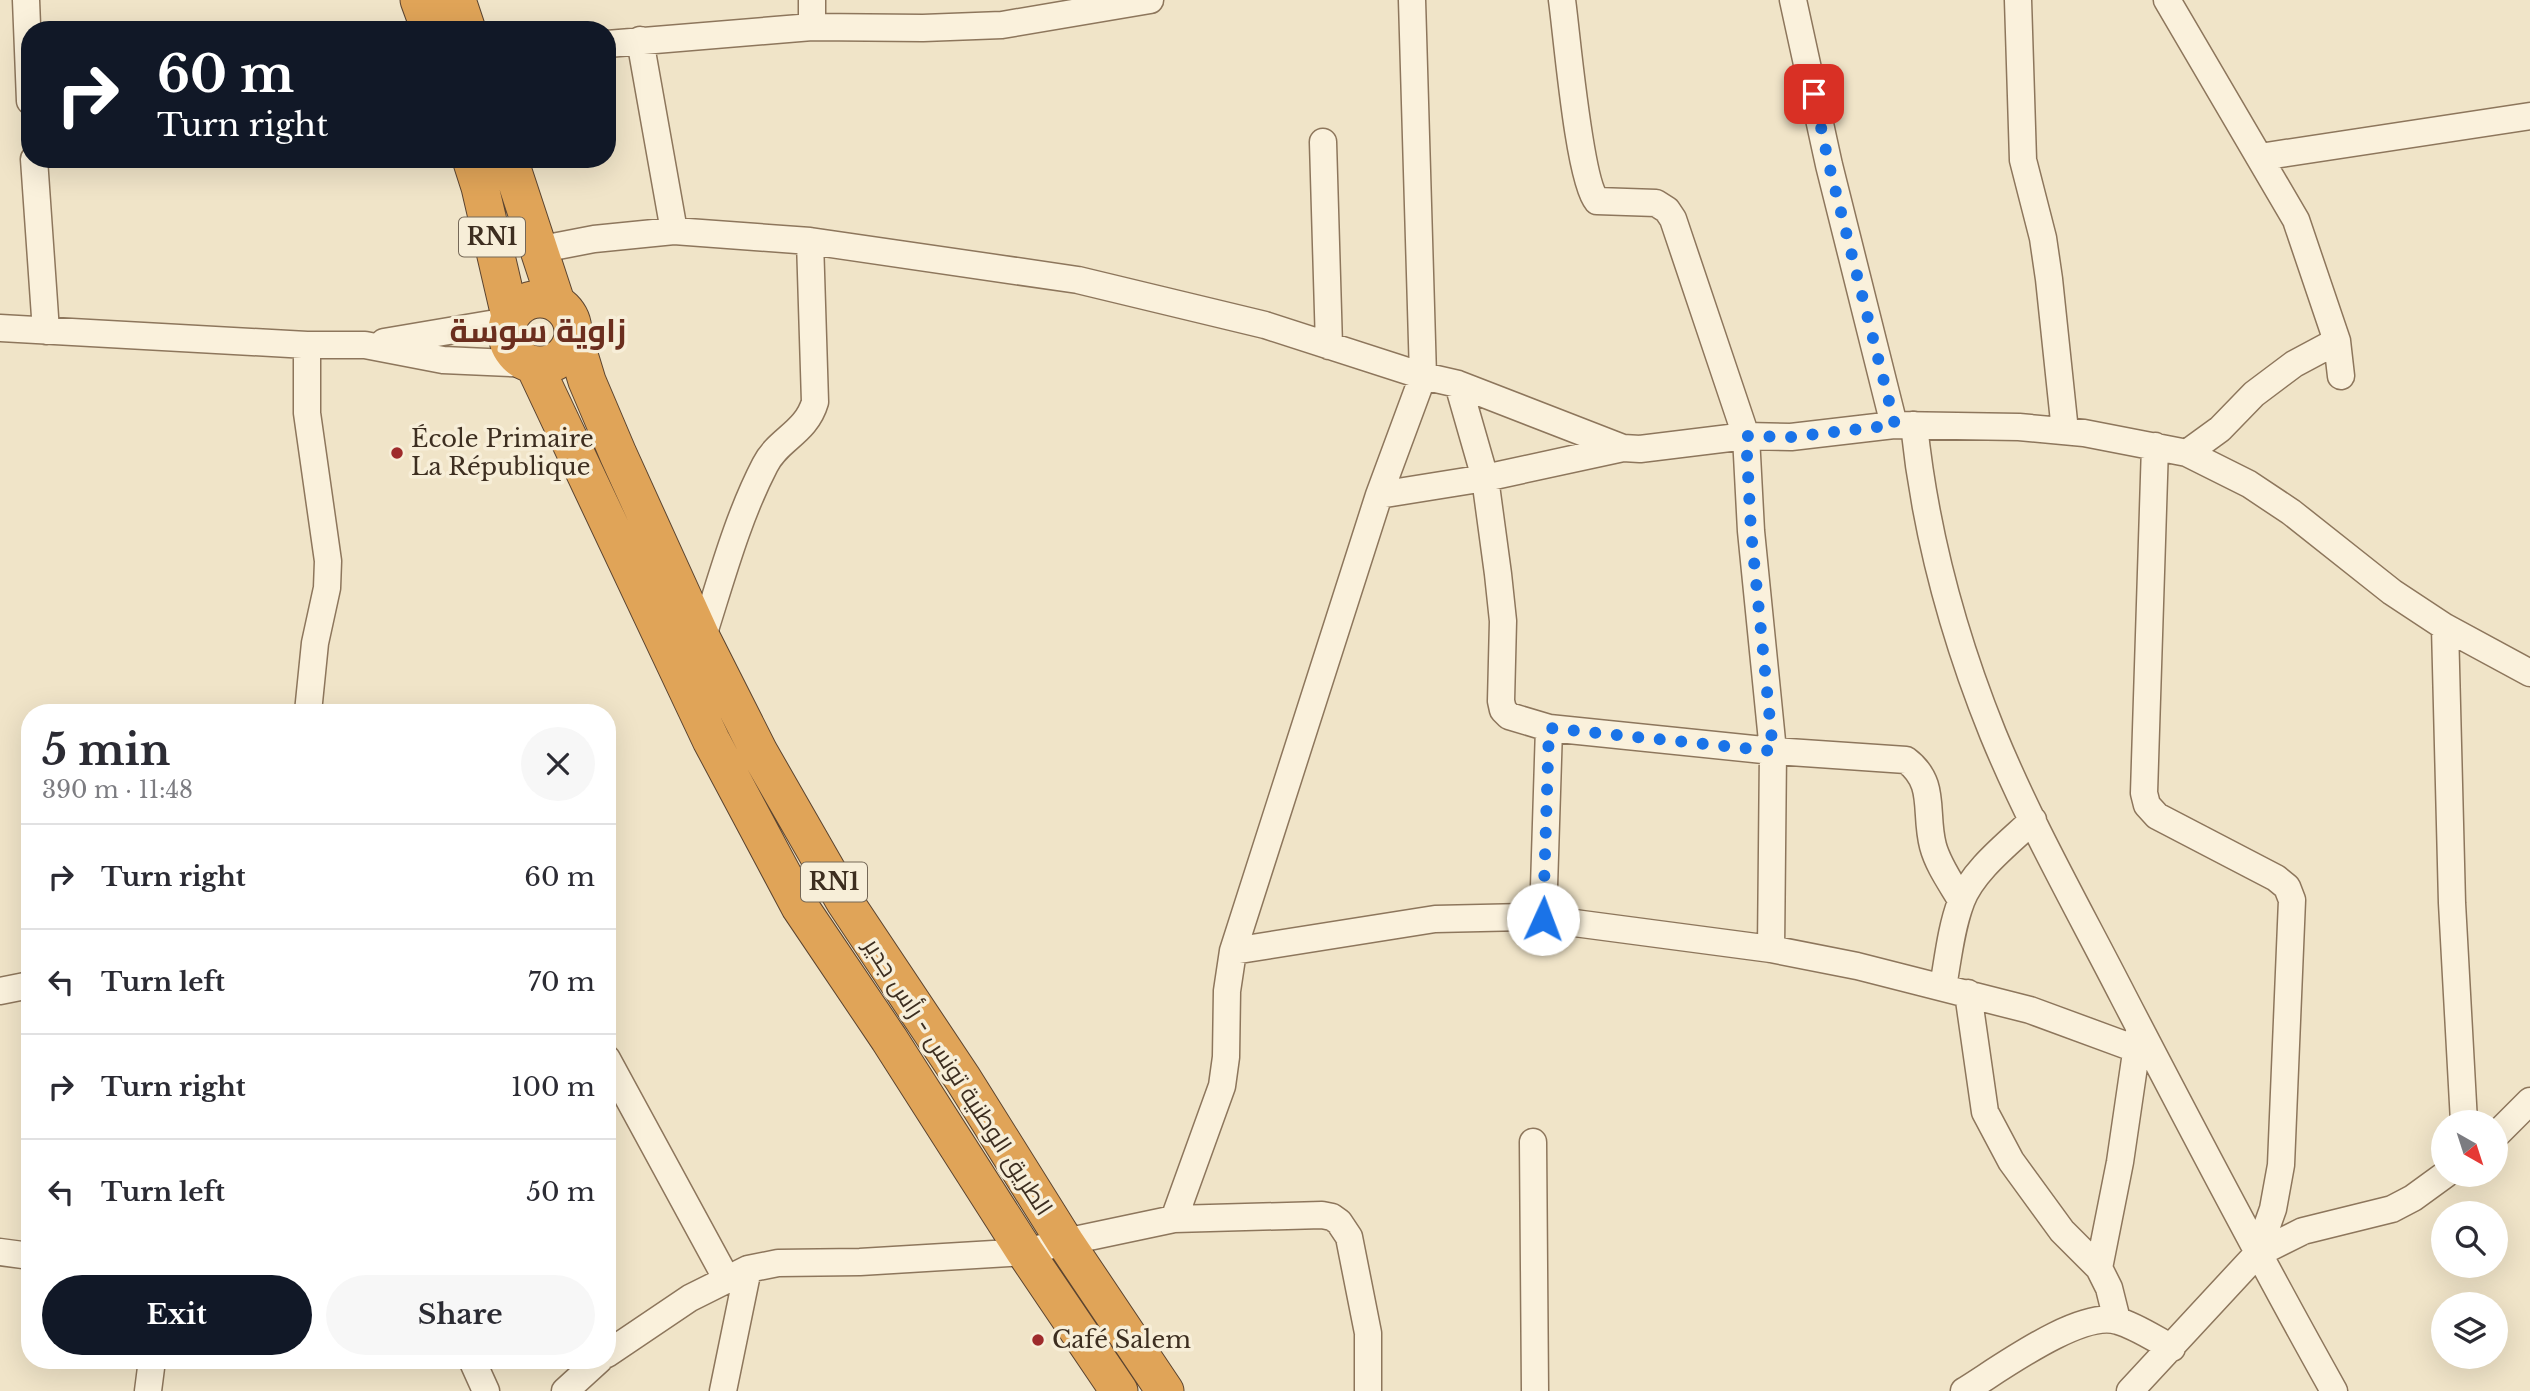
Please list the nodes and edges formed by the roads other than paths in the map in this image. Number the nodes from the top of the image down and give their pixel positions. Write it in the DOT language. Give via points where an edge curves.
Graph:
graph roads {
  1 [pos="26,0"];
  2 [pos="419,0"];
  3 [pos="457,0"];
  4 [pos="812,0"];
  5 [pos="1150,0"];
  6 [pos="1412,0"];
  7 [pos="1562,0"];
  8 [pos="1793,0"];
  9 [pos="2018,0"];
  10 [pos="2167,0"];
  11 [pos="27,21"];
  12 [pos="427,21"];
  13 [pos="464,21"];
  14 [pos="812,27"];
  15 [pos="640,40"];
  16 [pos="616,43"];
  17 [pos="2530,116"];
  18 [pos="1323,142"];
  19 [pos="2260,157"];
  20 [pos="35,168"];
  21 [pos="474,168"];
  22 [pos="512,168"];
  23 [pos="674,231"];
  24 [pos="810,241"];
  25 [pos="537,250"];
  26 [pos="556,302"];
  27 [pos="509,319"];
  28 [pos="0,328"];
  29 [pos="46,331"];
  30 [pos="573,335"];
  31 [pos="2337,341"];
  32 [pos="307,345"];
  33 [pos="365,345"];
  34 [pos="1329,346"];
  35 [pos="533,365"];
  36 [pos="1423,376"];
  37 [pos="2341,376"];
  38 [pos="1458,384"];
  39 [pos="1904,425"];
  40 [pos="2065,431"];
  41 [pos="1746,436"];
  42 [pos="2155,446"];
  43 [pos="1623,448"];
  44 [pos="2187,453"];
  45 [pos="1485,478"];
  46 [pos="1379,495"];
  47 [pos="2445,627"];
  48 [pos="702,639"];
  49 [pos="2530,673"];
  50 [pos="309,704"];
  51 [pos="1549,728"];
  52 [pos="1773,751"];
  53 [pos="2032,820"];
  54 [pos="1961,900"];
  55 [pos="1543,919"];
  56 [pos="1771,949"];
  57 [pos="1233,951"];
  58 [pos="21,987"];
  59 [pos="1955,990"];
  60 [pos="0,991"];
  61 [pos="2138,1039"];
  62 [pos="616,1074"];
  63 [pos="2530,1101"];
  64 [pos="2463,1110"];
  65 [pos="2508,1123"];
  66 [pos="1533,1142"];
  67 [pos="2431,1185"];
  68 [pos="1174,1219"];
  69 [pos="1065,1242"];
  70 [pos="0,1252"];
  71 [pos="1025,1252"];
  72 [pos="2257,1254"];
  73 [pos="21,1255"];
  74 [pos="2099,1268"];
  75 [pos="737,1274"];
  76 [pos="2117,1320"];
  77 [pos="616,1348"];
  78 [pos="2172,1348"];
  79 [pos="151,1369"];
  80 [pos="476,1369"];
  81 [pos="589,1369"];
  82 [pos="148,1391"];
  83 [pos="486,1391"];
  84 [pos="565,1391"];
  85 [pos="723,1391"];
  86 [pos="1119,1391"];
  87 [pos="1166,1391"];
  88 [pos="1368,1391"];
  89 [pos="1535,1391"];
  90 [pos="1964,1391"];
  91 [pos="2130,1391"];
  92 [pos="2334,1391"];
  1 -- 11 [label="street"];
  2 -- 12 [label="highway"];
  3 -- 13 [label="highway"];
  4 -- 14 [label="street"];
  5 -- 14 [label="street" via="1002,24"];
  6 -- 36 [label="street"];
  7 -- 41 [label="street" via="1590,194 1597,201 1656,203 1674,219"];
  8 -- 39 [label="street" via="1829,165"];
  9 -- 40 [label="street" via="2023,160 2047,265"];
  10 -- 19 [label="street"];
  14 -- 15 [label="street"];
  15 -- 16 [label="street"];
  15 -- 23 [label="street"];
  17 -- 19 [label="street"];
  18 -- 34 [label="street"];
  19 -- 31 [label="street" via="2296,220"];
  20 -- 29 [label="street"];
  21 -- 27 [label="highway, RN1"];
  22 -- 25 [label="highway, RN1"];
  23 -- 24 [label="street"];
  23 -- 25 [label="street"];
  24 -- 34 [label="street" via="1078,280 1265,325"];
  24 -- 48 [label="street" via="815,402 811,415 766,462"];
  25 -- 26 [label="highway, RN1"];
  26 -- 27 [label="highway" via="535,298 516,307"];
  26 -- 30 [label="highway, RN1" via="570,316"];
  27 -- 33 [label="street"];
  27 -- 35 [label="highway, RN1" via="510,348"];
  28 -- 29 [label="street"];
  29 -- 32 [label="street"];
  30 -- 35 [label="highway" via="565,355"];
  30 -- 48 [label="highway, الطريق الوطنية تونس - رأس جدير / RN1" via="597,405"];
  31 -- 37 [label="street"];
  31 -- 44 [label="street" via="2294,364"];
  32 -- 33 [label="street"];
  32 -- 50 [label="street" via="307,414 328,561"];
  33 -- 35 [label="street" via="443,359"];
  34 -- 36 [label="street"];
  35 -- 71 [label="highway, الطريق الوطنية تونس - رأس جدير / RN1" via="711,740 800,907"];
  36 -- 38 [label="street"];
  36 -- 46 [label="street"];
  38 -- 43 [label="street"];
  38 -- 45 [label="street"];
  39 -- 40 [label="street"];
  39 -- 41 [label="street" via="1791,437"];
  39 -- 53 [label="street" via="1939,572 1967,663"];
  40 -- 42 [label="street"];
  41 -- 43 [label="street"];
  41 -- 52 [label="street"];
  42 -- 44 [label="street"];
  42 -- 72 [label="street" via="2147,805 2157,816 2276,878 2287,887 2292,900 2281,1165 2273,1209"];
  43 -- 45 [label="street"];
  44 -- 47 [label="street" via="2249,484 2291,512 2392,592"];
  45 -- 46 [label="street"];
  45 -- 51 [label="street" via="1503,621 1503,710"];
  46 -- 57 [label="street"];
  47 -- 49 [label="street"];
  47 -- 64 [label="street"];
  48 -- 69 [label="highway, الطريق الوطنية تونس - رأس جدير / RN1" via="759,752 845,902"];
  51 -- 52 [label="street"];
  51 -- 55 [label="street"];
  52 -- 54 [label="street" via="1906,760 1917,768 1926,782 1932,843"];
  52 -- 56 [label="street"];
  53 -- 54 [label="street" via="1986,866"];
  53 -- 61 [label="street"];
  54 -- 59 [label="street" via="1955,922"];
  55 -- 56 [label="street"];
  55 -- 57 [label="street" via="1435,919"];
  56 -- 59 [label="street"];
  57 -- 68 [label="street" via="1222,1086"];
  58 -- 60 [label="street"];
  59 -- 61 [label="street"];
  59 -- 74 [label="street" via="1985,1112 2011,1161 2062,1231"];
  61 -- 72 [label="street"];
  61 -- 74 [label="street"];
  62 -- 75 [label="street"];
  63 -- 65 [label="street"];
  66 -- 89 [label="street"];
  67 -- 72 [label="street" via="2392,1209 2303,1231"];
  68 -- 69 [label="street"];
  68 -- 88 [label="street" via="1322,1215 1339,1222 1349,1237 1364,1306"];
  69 -- 71 [label="street"];
  69 -- 87 [label="highway, الطريق الوطنية تونس - رأس جدير / RN1"];
  70 -- 73 [label="street"];
  71 -- 75 [label="street" via="789,1263"];
  71 -- 86 [label="highway, الطريق الوطنية تونس - رأس جدير / RN1"];
  72 -- 78 [label="street"];
  72 -- 92 [label="street"];
  74 -- 76 [label="street"];
  75 -- 77 [label="street" via="690,1298"];
  75 -- 85 [label="street"];
  76 -- 78 [label="street"];
  76 -- 90 [label="street" via="2091,1320 2058,1334"];
  78 -- 91 [label="street"];
  79 -- 82 [label="street"];
  80 -- 83 [label="street"];
  81 -- 84 [label="street"];
}
